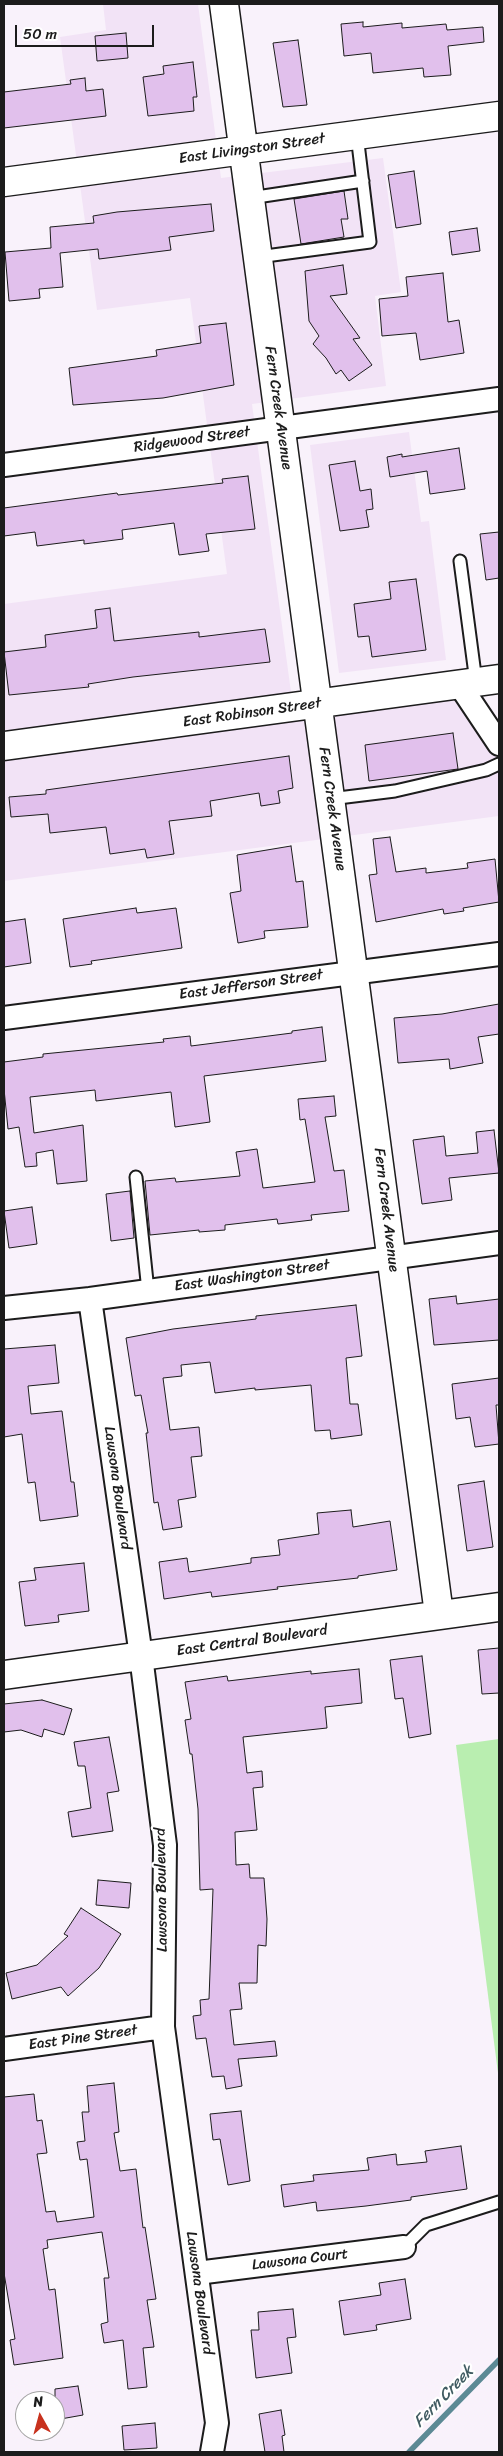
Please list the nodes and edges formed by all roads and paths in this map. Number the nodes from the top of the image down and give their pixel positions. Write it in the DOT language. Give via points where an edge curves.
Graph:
graph roads {
  1 [pos="224,4"];
  2 [pos="499,116"];
  3 [pos="357,135"];
  4 [pos="244,150"];
  5 [pos="363,181"];
  6 [pos="4,182"];
  7 [pos="250,198"];
  8 [pos="258,257"];
  9 [pos="499,399"];
  10 [pos="281,428"];
  11 [pos="4,465"];
  12 [pos="460,561"];
  13 [pos="478,682"];
  14 [pos="317,704"];
  15 [pos="499,744"];
  16 [pos="4,746"];
  17 [pos="499,764"];
  18 [pos="330,799"];
  19 [pos="499,954"];
  20 [pos="355,972"];
  21 [pos="4,1018"];
  22 [pos="136,1177"];
  23 [pos="499,1243"];
  24 [pos="392,1256"];
  25 [pos="148,1291"];
  26 [pos="90,1299"];
  27 [pos="4,1308"];
  28 [pos="499,1607"];
  29 [pos="439,1614"];
  30 [pos="141,1656"];
  31 [pos="4,1675"];
  32 [pos="163,2027"];
  33 [pos="4,2050"];
  34 [pos="499,2202"];
  35 [pos="404,2246"];
  36 [pos="197,2273"];
  37 [pos="212,2452"];
  1 -- 4 [label="street, Fern Creek Avenue"];
  2 -- 3 [label="street, East Livingston Street"];
  3 -- 4 [label="street, East Livingston Street"];
  3 -- 5 [label="lane"];
  4 -- 6 [label="street, East Livingston Street"];
  4 -- 7 [label="street, Fern Creek Avenue"];
  5 -- 7 [label="lane"];
  5 -- 8 [label="lane" via="370,242"];
  7 -- 8 [label="street, Fern Creek Avenue"];
  8 -- 10 [label="street, Fern Creek Avenue"];
  9 -- 10 [label="street, Ridgewood Street"];
  10 -- 11 [label="street, Ridgewood Street"];
  10 -- 14 [label="street, Fern Creek Avenue"];
  12 -- 13 [label="lane"];
  13 -- 14 [label="street, East Robinson Street"];
  13 -- 15 [label="street"];
  14 -- 16 [label="street, East Robinson Street"];
  14 -- 18 [label="street, Fern Creek Avenue"];
  17 -- 18 [label="lane" via="486,770 395,791"];
  18 -- 20 [label="street, Fern Creek Avenue"];
  19 -- 20 [label="street, East Jefferson Street"];
  20 -- 21 [label="street, East Jefferson Street"];
  20 -- 24 [label="street, Fern Creek Avenue"];
  22 -- 25 [label="lane"];
  23 -- 24 [label="street, East Washington Street"];
  24 -- 25 [label="street, East Washington Street"];
  24 -- 29 [label="street, Fern Creek Avenue"];
  25 -- 26 [label="street, East Washington Street"];
  26 -- 27 [label="street, East Washington Street"];
  26 -- 30 [label="street, Lawsona Boulevard"];
  28 -- 29 [label="street, East Central Boulevard"];
  29 -- 30 [label="street, East Central Boulevard"];
  30 -- 31 [label="street, East Central Boulevard"];
  30 -- 32 [label="street, Lawsona Boulevard" via="165,1845"];
  32 -- 33 [label="street, East Pine Street"];
  32 -- 36 [label="street, Lawsona Boulevard"];
  34 -- 35 [label="lane" via="426,2225"];
  35 -- 36 [label="street, Lawsona Court"];
  36 -- 37 [label="street, Lawsona Boulevard" via="217,2423"];
}
